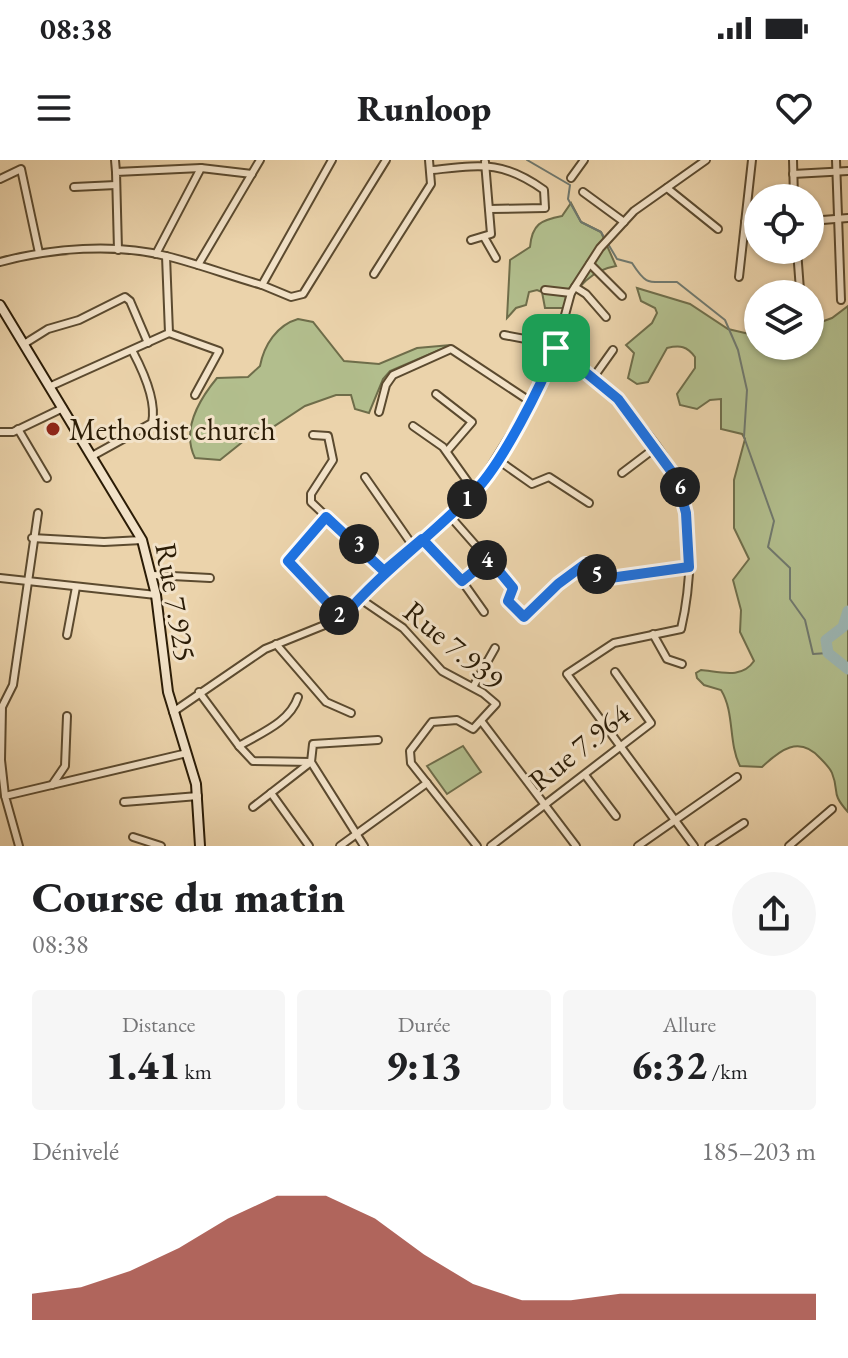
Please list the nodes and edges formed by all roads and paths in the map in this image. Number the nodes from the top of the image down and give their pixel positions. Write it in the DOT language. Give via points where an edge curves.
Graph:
graph roads {
  1 [pos="29,160"];
  2 [pos="115,160"];
  3 [pos="260,160"];
  4 [pos="332,160"];
  5 [pos="386,160"];
  6 [pos="429,160"];
  7 [pos="584,160"];
  8 [pos="706,160"];
  9 [pos="752,160"];
  10 [pos="793,160"];
  11 [pos="836,160"];
  12 [pos="482,161"];
  13 [pos="201,168"];
  14 [pos="21,169"];
  15 [pos="432,170"];
  16 [pos="848,171"];
  17 [pos="116,172"];
  18 [pos="836,172"];
  19 [pos="252,174"];
  20 [pos="793,174"];
  21 [pos="571,178"];
  22 [pos="0,179"];
  23 [pos="749,184"];
  24 [pos="793,184"];
  25 [pos="116,185"];
  26 [pos="74,187"];
  27 [pos="667,188"];
  28 [pos="583,192"];
  29 [pos="489,209"];
  30 [pos="848,218"];
  31 [pos="838,219"];
  32 [pos="824,220"];
  33 [pos="624,222"];
  34 [pos="718,229"];
  35 [pos="744,231"];
  36 [pos="484,237"];
  37 [pos="471,240"];
  38 [pos="118,250"];
  39 [pos="39,253"];
  40 [pos="156,254"];
  41 [pos="166,256"];
  42 [pos="496,258"];
  43 [pos="0,262"];
  44 [pos="590,264"];
  45 [pos="198,265"];
  46 [pos="374,274"];
  47 [pos="739,277"];
  48 [pos="262,285"];
  49 [pos="545,290"];
  50 [pos="573,290"];
  51 [pos="622,296"];
  52 [pos="841,300"];
  53 [pos="0,305"];
  54 [pos="7,317"];
  55 [pos="606,317"];
  56 [pos="0,324"];
  57 [pos="169,333"];
  58 [pos="504,335"];
  59 [pos="148,343"];
  60 [pos="24,344"];
  61 [pos="556,346"];
  62 [pos="613,350"];
  63 [pos="133,352"];
  64 [pos="593,378"];
  65 [pos="51,386"];
  66 [pos="436,394"];
  67 [pos="195,395"];
  68 [pos="531,402"];
  69 [pos="64,408"];
  70 [pos="379,412"];
  71 [pos="413,426"];
  72 [pos="18,429"];
  73 [pos="0,432"];
  74 [pos="313,435"];
  75 [pos="655,448"];
  76 [pos="447,451"];
  77 [pos="94,455"];
  78 [pos="498,460"];
  79 [pos="622,473"];
  80 [pos="365,477"];
  81 [pos="47,478"];
  82 [pos="475,492"];
  83 [pos="589,503"];
  84 [pos="38,513"];
  85 [pos="449,515"];
  86 [pos="326,517"];
  87 [pos="32,538"];
  88 [pos="422,539"];
  89 [pos="142,540"];
  90 [pos="413,546"];
  91 [pos="489,559"];
  92 [pos="689,567"];
  93 [pos="384,571"];
  94 [pos="153,575"];
  95 [pos="0,578"];
  96 [pos="210,578"];
  97 [pos="28,581"];
  98 [pos="462,581"];
  99 [pos="76,587"];
  100 [pos="156,595"];
  101 [pos="359,598"];
  102 [pos="484,612"];
  103 [pos="342,618"];
  104 [pos="653,634"];
  105 [pos="67,635"];
  106 [pos="276,644"];
  107 [pos="495,648"];
  108 [pos="682,664"];
  109 [pos="615,672"];
  110 [pos="473,687"];
  111 [pos="199,692"];
  112 [pos="298,697"];
  113 [pos="173,712"];
  114 [pos="351,713"];
  115 [pos="67,716"];
  116 [pos="482,722"];
  117 [pos="378,740"];
  118 [pos="239,746"];
  119 [pos="619,748"];
  120 [pos="187,753"];
  121 [pos="311,762"];
  122 [pos="65,766"];
  123 [pos="585,775"];
  124 [pos="737,777"];
  125 [pos="77,781"];
  126 [pos="427,783"];
  127 [pos="52,785"];
  128 [pos="271,793"];
  129 [pos="5,796"];
  130 [pos="198,796"];
  131 [pos="124,802"];
  132 [pos="544,805"];
  133 [pos="253,807"];
  134 [pos="832,809"];
  135 [pos="616,816"];
  136 [pos="674,821"];
  137 [pos="744,823"];
  138 [pos="356,834"];
  139 [pos="133,837"];
  140 [pos="574,843"];
  141 [pos="19,846"];
  142 [pos="161,846"];
  143 [pos="200,846"];
  144 [pos="309,846"];
  145 [pos="340,846"];
  146 [pos="364,846"];
  147 [pos="477,846"];
  148 [pos="491,846"];
  149 [pos="564,846"];
  150 [pos="638,846"];
  151 [pos="694,846"];
  152 [pos="709,846"];
  153 [pos="789,846"];
  1 -- 14 [label="street"];
  2 -- 17 [label="street"];
  3 -- 19 [label="street"];
  4 -- 48 [label="street"];
  5 -- 48 [label="street" via="303,294 291,297"];
  6 -- 15 [label="street"];
  7 -- 21 [label="street"];
  8 -- 27 [label="street"];
  9 -- 23 [label="street"];
  10 -- 20 [label="street"];
  11 -- 18 [label="street"];
  12 -- 15 [label="street"];
  12 -- 29 [label="street"];
  12 -- 29 [label="street" via="524,173 544,190 545,208"];
  13 -- 17 [label="street"];
  13 -- 19 [label="street"];
  13 -- 40 [label="street"];
  14 -- 22 [label="street"];
  14 -- 39 [label="street"];
  15 -- 46 [label="street" via="431,184"];
  16 -- 18 [label="street"];
  17 -- 25 [label="street"];
  18 -- 20 [label="street"];
  18 -- 31 [label="street"];
  19 -- 45 [label="street"];
  20 -- 24 [label="street"];
  25 -- 26 [label="street"];
  25 -- 38 [label="street"];
  27 -- 33 [label="street"];
  27 -- 34 [label="street"];
  28 -- 33 [label="street"];
  29 -- 36 [label="street" via="491,234"];
  30 -- 31 [label="street"];
  31 -- 32 [label="street"];
  31 -- 52 [label="street"];
  33 -- 44 [label="street"];
  35 -- 47 [label="street"];
  36 -- 37 [label="street"];
  36 -- 42 [label="street"];
  38 -- 39 [label="street"];
  38 -- 40 [label="street"];
  39 -- 43 [label="street"];
  40 -- 41 [label="street"];
  41 -- 45 [label="street"];
  41 -- 57 [label="street"];
  44 -- 50 [label="street"];
  44 -- 51 [label="street"];
  45 -- 48 [label="street"];
  49 -- 50 [label="street"];
  50 -- 55 [label="street" via="586,294"];
  50 -- 61 [label="street"];
  53 -- 54 [label="street, Rue 7.925"];
  54 -- 56 [label="street"];
  54 -- 60 [label="street, Rue 7.925"];
  57 -- 59 [label="street"];
  57 -- 67 [label="street" via="218,349"];
  58 -- 61 [label="street"];
  59 -- 60 [label="street" via="125,297"];
  59 -- 63 [label="street"];
  60 -- 65 [label="street, Rue 7.925"];
  61 -- 64 [label="street"];
  61 -- 68 [label="street"];
  62 -- 64 [label="street"];
  63 -- 65 [label="street"];
  63 -- 77 [label="street" via="153,409 152,423"];
  64 -- 75 [label="street" via="618,399"];
  65 -- 69 [label="street, Rue 7.925"];
  66 -- 76 [label="street" via="472,422"];
  68 -- 70 [label="street" via="451,349 393,375"];
  68 -- 78 [label="street"];
  69 -- 72 [label="street"];
  69 -- 77 [label="street, Rue 7.925"];
  71 -- 76 [label="street"];
  72 -- 73 [label="street"];
  72 -- 81 [label="street"];
  74 -- 86 [label="street" via="328,436 332,453 333,464 310,498"];
  75 -- 79 [label="street"];
  75 -- 92 [label="street" via="681,489"];
  76 -- 82 [label="street"];
  77 -- 89 [label="street, Rue 7.925"];
  78 -- 82 [label="street"];
  78 -- 83 [label="street" via="532,484 553,478"];
  80 -- 90 [label="street"];
  82 -- 85 [label="street"];
  84 -- 87 [label="street"];
  85 -- 88 [label="street"];
  85 -- 91 [label="street"];
  86 -- 93 [label="street"];
  86 -- 103 [label="street" via="288,561"];
  87 -- 89 [label="street"];
  87 -- 97 [label="street"];
  88 -- 90 [label="street"];
  88 -- 98 [label="street"];
  89 -- 94 [label="street, Rue 7.925"];
  90 -- 93 [label="street"];
  91 -- 92 [label="street" via="513,588 508,601 524,617 585,564 603,579"];
  91 -- 98 [label="street"];
  92 -- 104 [label="street" via="681,629"];
  93 -- 101 [label="street"];
  94 -- 96 [label="street"];
  94 -- 100 [label="street, Rue 7.925"];
  95 -- 97 [label="street"];
  97 -- 99 [label="street"];
  97 -- 129 [label="street" via="12,689 2,707"];
  98 -- 102 [label="street"];
  99 -- 100 [label="street"];
  99 -- 105 [label="street"];
  100 -- 113 [label="street, Rue 7.925"];
  101 -- 103 [label="street"];
  101 -- 110 [label="street, Rue 7.939" via="403,628 442,671"];
  103 -- 106 [label="street"];
  104 -- 108 [label="street" via="667,659"];
  104 -- 119 [label="street" via="614,643 567,674"];
  106 -- 111 [label="street"];
  106 -- 114 [label="street" via="326,702"];
  107 -- 110 [label="street"];
  109 -- 119 [label="street, Rue 7.964" via="651,719"];
  110 -- 116 [label="street, Rue 7.939" via="496,704"];
  111 -- 113 [label="street"];
  111 -- 118 [label="street"];
  112 -- 118 [label="street" via="283,719"];
  113 -- 120 [label="street, Rue 7.925"];
  115 -- 122 [label="street"];
  116 -- 126 [label="street" via="473,729 452,719 428,724 409,757"];
  116 -- 132 [label="street, Rue 7.939"];
  117 -- 121 [label="street" via="313,744"];
  118 -- 121 [label="street" via="253,761"];
  119 -- 123 [label="street, Rue 7.964"];
  119 -- 136 [label="street"];
  120 -- 125 [label="street"];
  120 -- 130 [label="street, Rue 7.925"];
  121 -- 128 [label="street"];
  121 -- 138 [label="street"];
  122 -- 125 [label="street"];
  122 -- 127 [label="street"];
  123 -- 132 [label="street, Rue 7.964"];
  123 -- 135 [label="street"];
  124 -- 136 [label="street"];
  125 -- 127 [label="street"];
  126 -- 138 [label="street"];
  126 -- 147 [label="street"];
  127 -- 129 [label="street"];
  128 -- 133 [label="street"];
  128 -- 144 [label="street"];
  129 -- 141 [label="street"];
  130 -- 131 [label="street"];
  130 -- 143 [label="street, Rue 7.925"];
  132 -- 140 [label="street, Rue 7.939"];
  132 -- 148 [label="street, Rue 7.964"];
  134 -- 153 [label="street"];
  136 -- 150 [label="street"];
  136 -- 151 [label="street"];
  137 -- 152 [label="street"];
  138 -- 145 [label="street"];
  138 -- 146 [label="street"];
  139 -- 142 [label="street"];
  140 -- 149 [label="street"];
}
